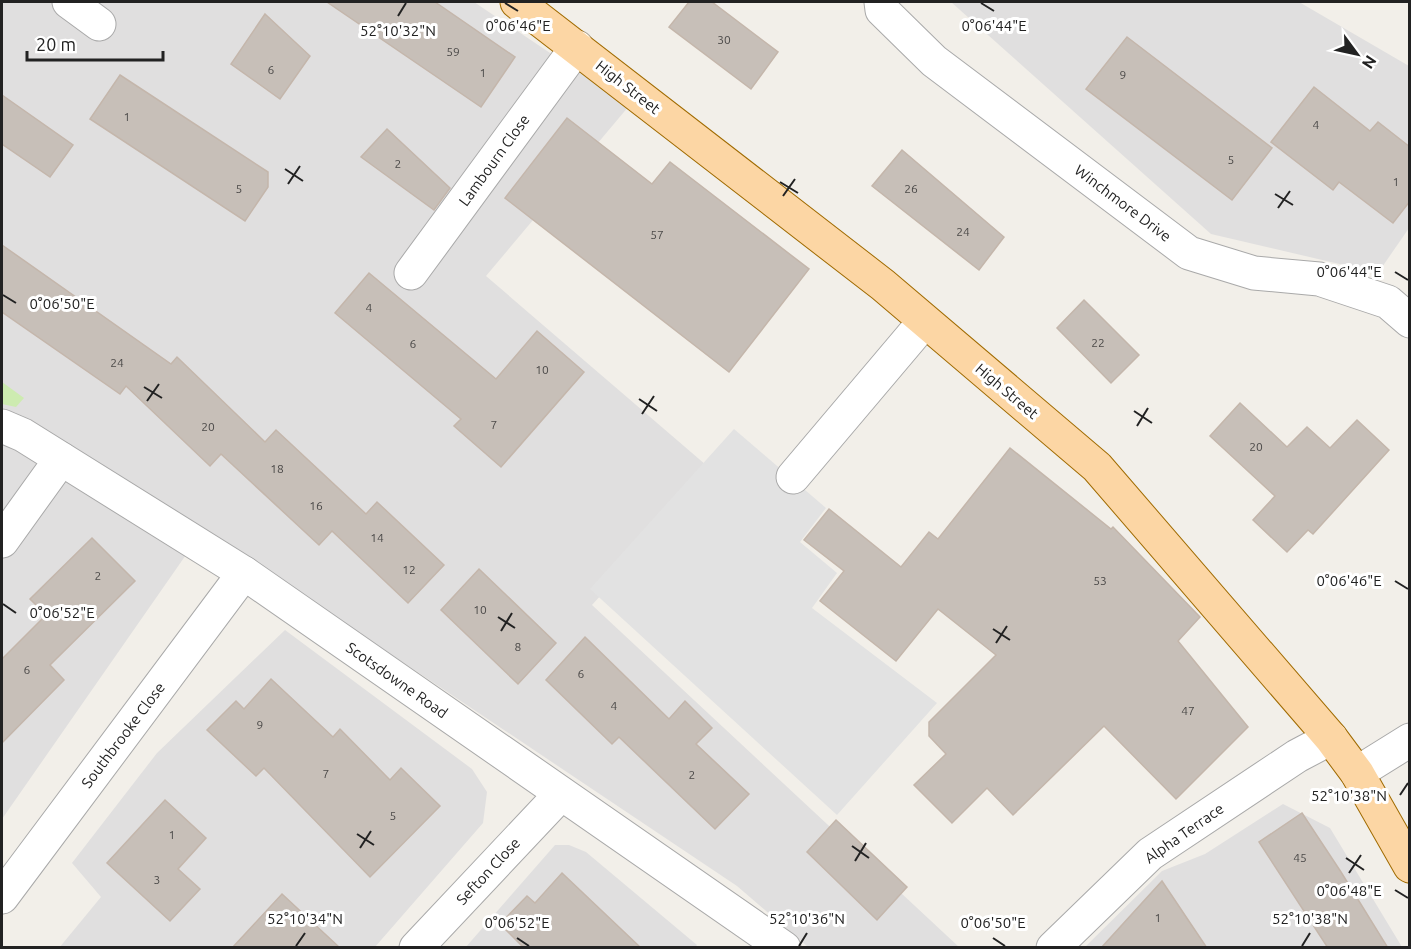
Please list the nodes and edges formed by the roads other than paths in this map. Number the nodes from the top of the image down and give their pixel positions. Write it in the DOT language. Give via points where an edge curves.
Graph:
graph roads {
  1 [pos="69,2"];
  2 [pos="517,2"];
  3 [pos="881,2"];
  4 [pos="99,24"];
  5 [pos="577,47"];
  6 [pos="411,273"];
  7 [pos="1410,321"];
  8 [pos="924,322"];
  9 [pos="2,426"];
  10 [pos="61,459"];
  11 [pos="793,477"];
  12 [pos="2,541"];
  13 [pos="244,573"];
  14 [pos="1331,738"];
  15 [pos="1410,740"];
  16 [pos="1358,772"];
  17 [pos="561,794"];
  18 [pos="1410,866"];
  19 [pos="2,897"];
  20 [pos="416,948"];
  21 [pos="784,948"];
  22 [pos="1053,948"];
  1 -- 4 [label="street"];
  2 -- 5 [label="main road, High Street"];
  3 -- 7 [label="street, Winchmore Drive" via="882,10 934,61 1189,253 1254,273 1319,279 1388,302"];
  5 -- 6 [label="street, Lambourn Close"];
  5 -- 8 [label="main road, High Street" via="883,285"];
  8 -- 11 [label="street"];
  8 -- 14 [label="main road, High Street" via="1097,467"];
  9 -- 10 [label="street, Scotsdowne Road"];
  10 -- 12 [label="street"];
  10 -- 13 [label="street, Scotsdowne Road"];
  13 -- 17 [label="street, Scotsdowne Road"];
  13 -- 19 [label="street, Southbrooke Close"];
  14 -- 16 [label="main road, High Street"];
  14 -- 22 [label="street, Alpha Terrace" via="1297,756 1150,854"];
  15 -- 16 [label="street"];
  16 -- 18 [label="main road, High Street"];
  17 -- 20 [label="street, Sefton Close"];
  17 -- 21 [label="street, Scotsdowne Road"];
}
